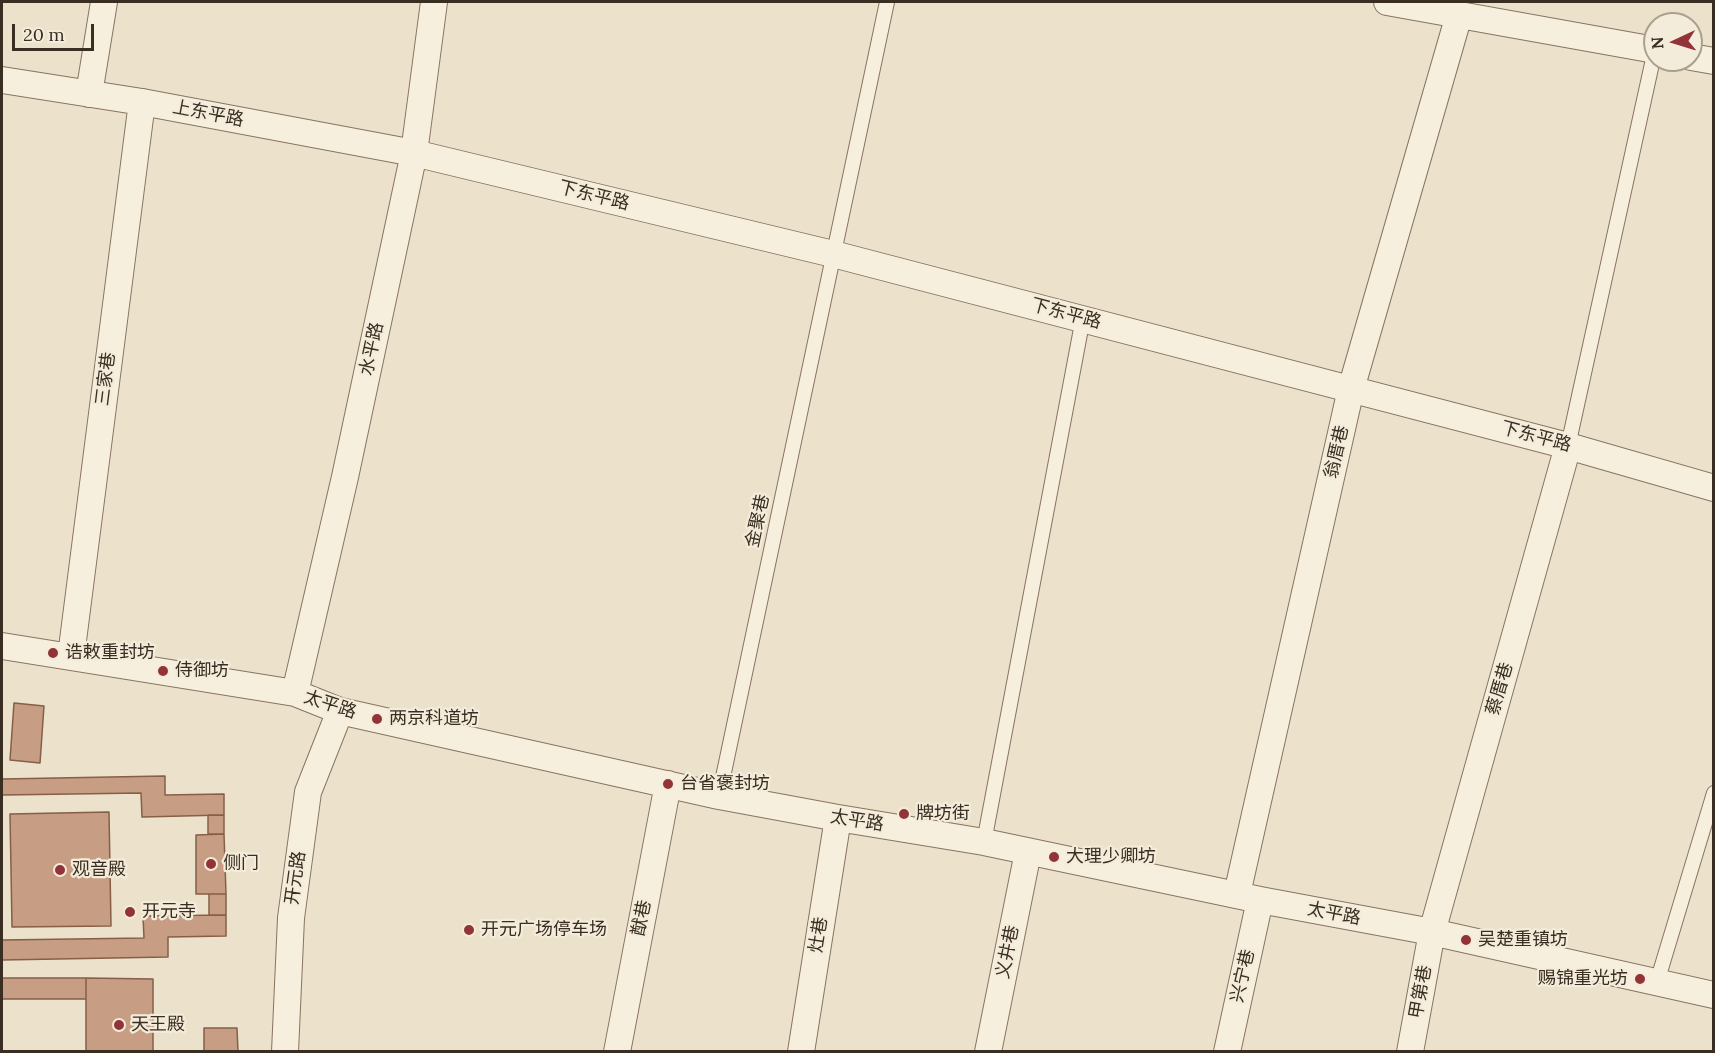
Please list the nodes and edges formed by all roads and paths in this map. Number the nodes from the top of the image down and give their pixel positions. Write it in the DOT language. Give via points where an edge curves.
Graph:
graph roads {
  1 [pos="104,2"];
  2 [pos="434,2"];
  3 [pos="887,2"];
  4 [pos="1387,2"];
  5 [pos="1459,15"];
  6 [pos="1643,48"];
  7 [pos="1650,72"];
  8 [pos="2,80"];
  9 [pos="89,94"];
  10 [pos="142,102"];
  11 [pos="414,153"];
  12 [pos="833,254"];
  13 [pos="1083,318"];
  14 [pos="1352,389"];
  15 [pos="1568,446"];
  16 [pos="1713,488"];
  17 [pos="2,646"];
  18 [pos="71,656"];
  19 [pos="295,693"];
  20 [pos="340,711"];
  21 [pos="668,784"];
  22 [pos="1713,793"];
  23 [pos="718,796"];
  24 [pos="838,818"];
  25 [pos="984,842"];
  26 [pos="1028,852"];
  27 [pos="1249,897"];
  28 [pos="1432,932"];
  29 [pos="1657,982"];
  30 [pos="1713,995"];
  31 [pos="285,1052"];
  32 [pos="617,1052"];
  33 [pos="801,1052"];
  34 [pos="988,1052"];
  35 [pos="1227,1052"];
  36 [pos="1410,1052"];
  1 -- 9 [label="street"];
  2 -- 11 [label="street, 水平路"];
  3 -- 12 [label="lane, 金聚巷"];
  4 -- 5 [label="street"];
  5 -- 6 [label="street"];
  5 -- 14 [label="street, 翁厝巷"];
  7 -- 15 [label="lane"];
  8 -- 9 [label="street, 上东平路"];
  9 -- 10 [label="street, 上东平路"];
  10 -- 11 [label="street, 上东平路"];
  10 -- 18 [label="street, 三家巷"];
  11 -- 12 [label="street, 下东平路"];
  11 -- 19 [label="street, 水平路"];
  12 -- 13 [label="street, 下东平路"];
  12 -- 23 [label="lane, 金聚巷"];
  13 -- 14 [label="street, 下东平路"];
  13 -- 25 [label="lane"];
  14 -- 15 [label="street, 下东平路"];
  14 -- 27 [label="street, 翁厝巷"];
  15 -- 16 [label="street, 下东平路"];
  15 -- 28 [label="street, 蔡厝巷"];
  17 -- 18 [label="street, 太平路"];
  18 -- 19 [label="street, 太平路"];
  19 -- 20 [label="street, 太平路"];
  20 -- 21 [label="street, 太平路"];
  20 -- 31 [label="street, 开元路" via="308,792 291,918"];
  21 -- 23 [label="street, 太平路"];
  21 -- 32 [label="street, 猷巷"];
  22 -- 29 [label="lane"];
  23 -- 24 [label="street, 太平路"];
  24 -- 25 [label="street, 太平路"];
  24 -- 33 [label="street, 灶巷"];
  25 -- 26 [label="street, 太平路"];
  26 -- 27 [label="street, 太平路"];
  26 -- 34 [label="street, 义井巷"];
  27 -- 28 [label="street, 太平路"];
  27 -- 35 [label="street, 兴宁巷"];
  28 -- 29 [label="street, 太平路"];
  28 -- 36 [label="street, 甲第巷"];
  29 -- 30 [label="street, 太平路"];
}
